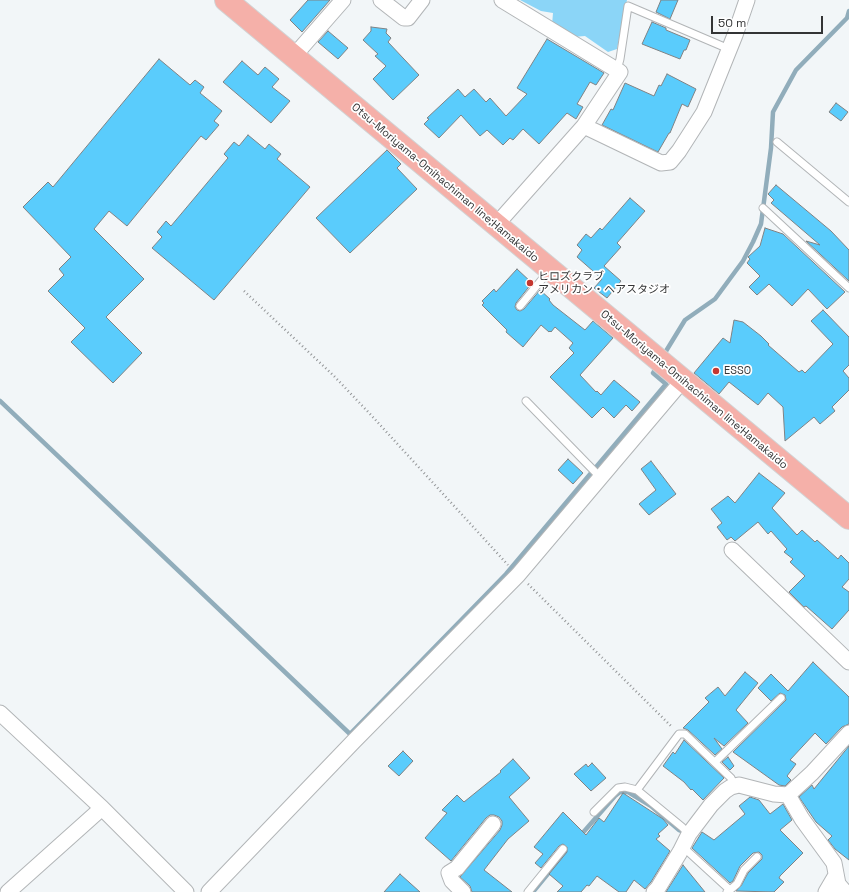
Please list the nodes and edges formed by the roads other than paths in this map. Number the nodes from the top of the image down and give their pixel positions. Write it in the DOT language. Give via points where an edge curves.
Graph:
graph roads {
  1 [pos="226,0"];
  2 [pos="342,0"];
  3 [pos="381,0"];
  4 [pos="422,0"];
  5 [pos="502,0"];
  6 [pos="747,0"];
  7 [pos="729,49"];
  8 [pos="294,56"];
  9 [pos="617,70"];
  10 [pos="584,126"];
  11 [pos="777,142"];
  12 [pos="849,202"];
  13 [pos="764,208"];
  14 [pos="496,225"];
  15 [pos="549,270"];
  16 [pos="849,288"];
  17 [pos="520,306"];
  18 [pos="683,380"];
  19 [pos="526,401"];
  20 [pos="600,477"];
  21 [pos="849,518"];
  22 [pos="732,550"];
  23 [pos="849,662"];
  24 [pos="781,698"];
  25 [pos="0,713"];
  26 [pos="849,733"];
  27 [pos="715,762"];
  28 [pos="735,786"];
  29 [pos="637,790"];
  30 [pos="788,795"];
  31 [pos="102,808"];
  32 [pos="594,812"];
  33 [pos="493,824"];
  34 [pos="686,840"];
  35 [pos="563,849"];
  36 [pos="757,857"];
  37 [pos="836,875"];
  38 [pos="728,891"];
  39 [pos="8,892"];
  40 [pos="186,892"];
  41 [pos="209,892"];
  42 [pos="463,892"];
  43 [pos="528,892"];
  44 [pos="654,892"];
  45 [pos="826,892"];
  46 [pos="845,892"];
  1 -- 8 [label="main road, Otsu-Moriyama-Omihachiman line;Hamakaido"];
  2 -- 8 [label="street"];
  3 -- 4 [label="street" via="404,18 408,18"];
  5 -- 9 [label="street"];
  6 -- 7 [label="street"];
  7 -- 9 [label="lane" via="628,6"];
  7 -- 10 [label="street" via="704,112 670,162 661,163"];
  8 -- 14 [label="main road, Otsu-Moriyama-Omihachiman line;Hamakaido"];
  9 -- 10 [label="street" via="620,72"];
  10 -- 14 [label="street"];
  11 -- 12 [label="lane"];
  13 -- 16 [label="lane"];
  14 -- 15 [label="main road, Otsu-Moriyama-Omihachiman line;Hamakaido"];
  15 -- 17 [label="lane"];
  15 -- 18 [label="main road, Otsu-Moriyama-Omihachiman line;Hamakaido"];
  18 -- 20 [label="street"];
  18 -- 21 [label="main road, Otsu-Moriyama-Omihachiman line;Hamakaido"];
  19 -- 20 [label="lane"];
  20 -- 41 [label="street" via="518,575"];
  22 -- 23 [label="street"];
  24 -- 27 [label="lane"];
  25 -- 31 [label="street"];
  26 -- 30 [label="street"];
  27 -- 28 [label="lane" via="731,778"];
  27 -- 29 [label="lane" via="685,734 679,734"];
  28 -- 30 [label="street"];
  28 -- 34 [label="street" via="725,791 711,805"];
  29 -- 32 [label="lane" via="618,788"];
  29 -- 34 [label="lane" via="682,827"];
  30 -- 37 [label="street" via="834,863"];
  31 -- 39 [label="street"];
  31 -- 40 [label="street"];
  33 -- 42 [label="street" via="458,868 449,873 452,881"];
  34 -- 38 [label="lane"];
  34 -- 44 [label="street"];
  35 -- 43 [label="lane"];
  36 -- 38 [label="lane" via="744,870 737,884"];
  37 -- 45 [label="street"];
  37 -- 46 [label="street" via="838,884"];
}
